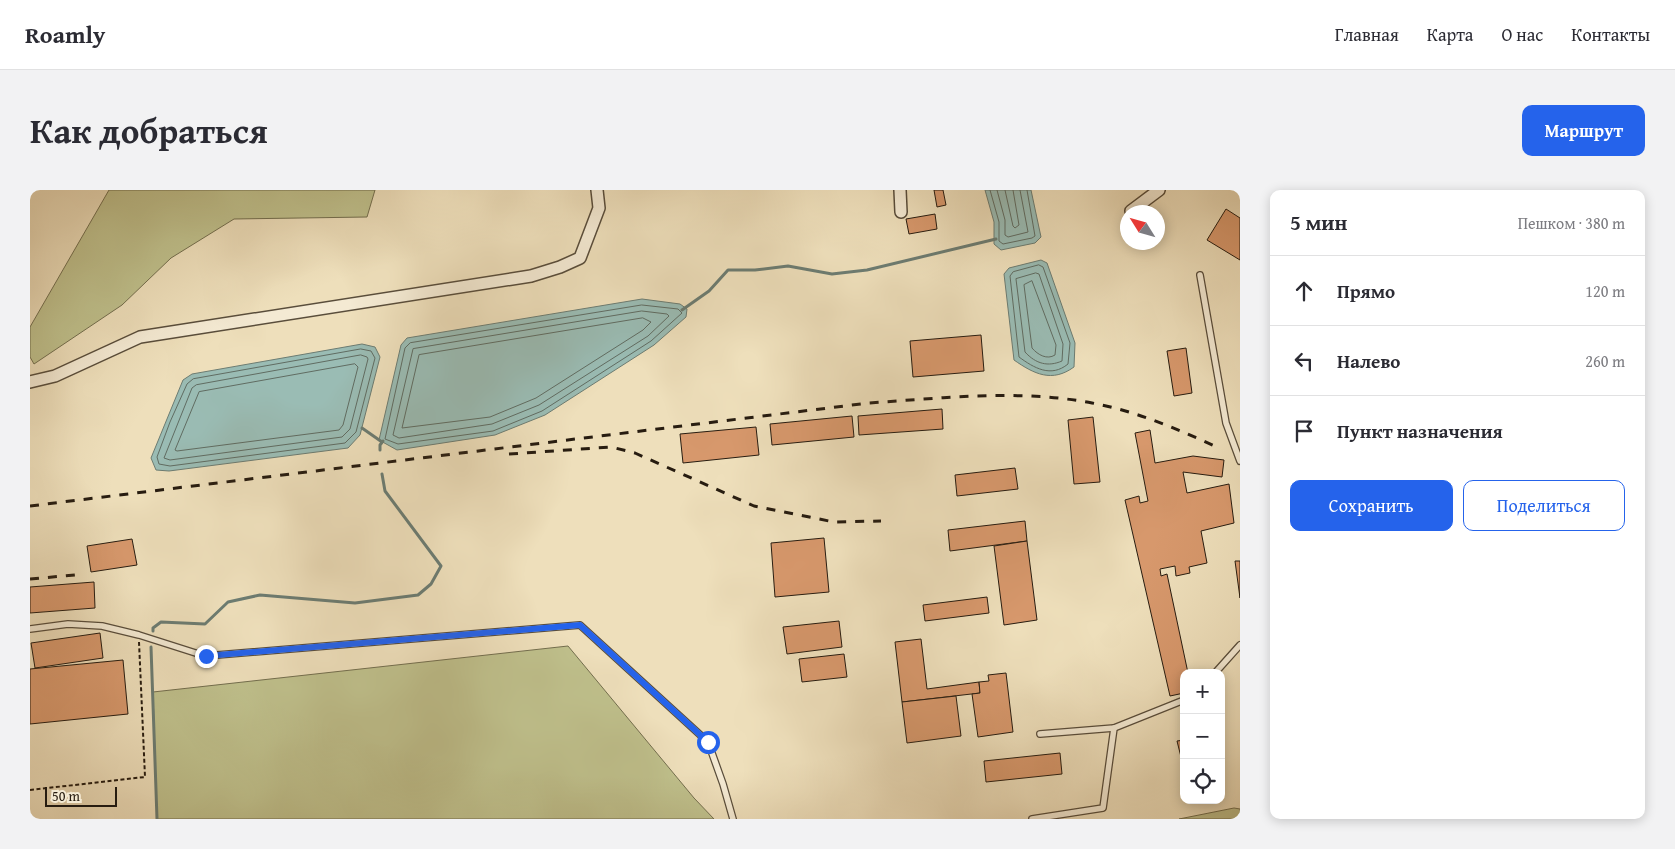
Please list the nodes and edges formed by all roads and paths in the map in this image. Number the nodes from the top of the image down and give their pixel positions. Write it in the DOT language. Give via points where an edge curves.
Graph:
graph roads {
  1 [pos="597,190"];
  2 [pos="900,190"];
  3 [pos="1159,190"];
  4 [pos="1139,205"];
  5 [pos="901,212"];
  6 [pos="1200,275"];
  7 [pos="30,382"];
  8 [pos="1240,461"];
  9 [pos="30,629"];
  10 [pos="139,634"];
  11 [pos="1240,645"];
  12 [pos="1219,669"];
  13 [pos="1180,702"];
  14 [pos="1114,728"];
  15 [pos="1040,734"];
  16 [pos="30,790"];
  17 [pos="733,819"];
  18 [pos="1032,819"];
  1 -- 7 [label="street" via="598,208 580,258 560,267 531,276 140,337 55,376"];
  2 -- 5 [label="street"];
  3 -- 4 [label="street"];
  6 -- 8 [label="lane" via="1226,423"];
  9 -- 10 [label="lane" via="68,624 102,626"];
  10 -- 16 [label="path" via="145,777"];
  10 -- 17 [label="lane" via="206,656 580,625 708,742"];
  11 -- 12 [label="lane"];
  13 -- 14 [label="lane"];
  14 -- 15 [label="lane"];
  14 -- 18 [label="lane" via="1103,808"];
}
